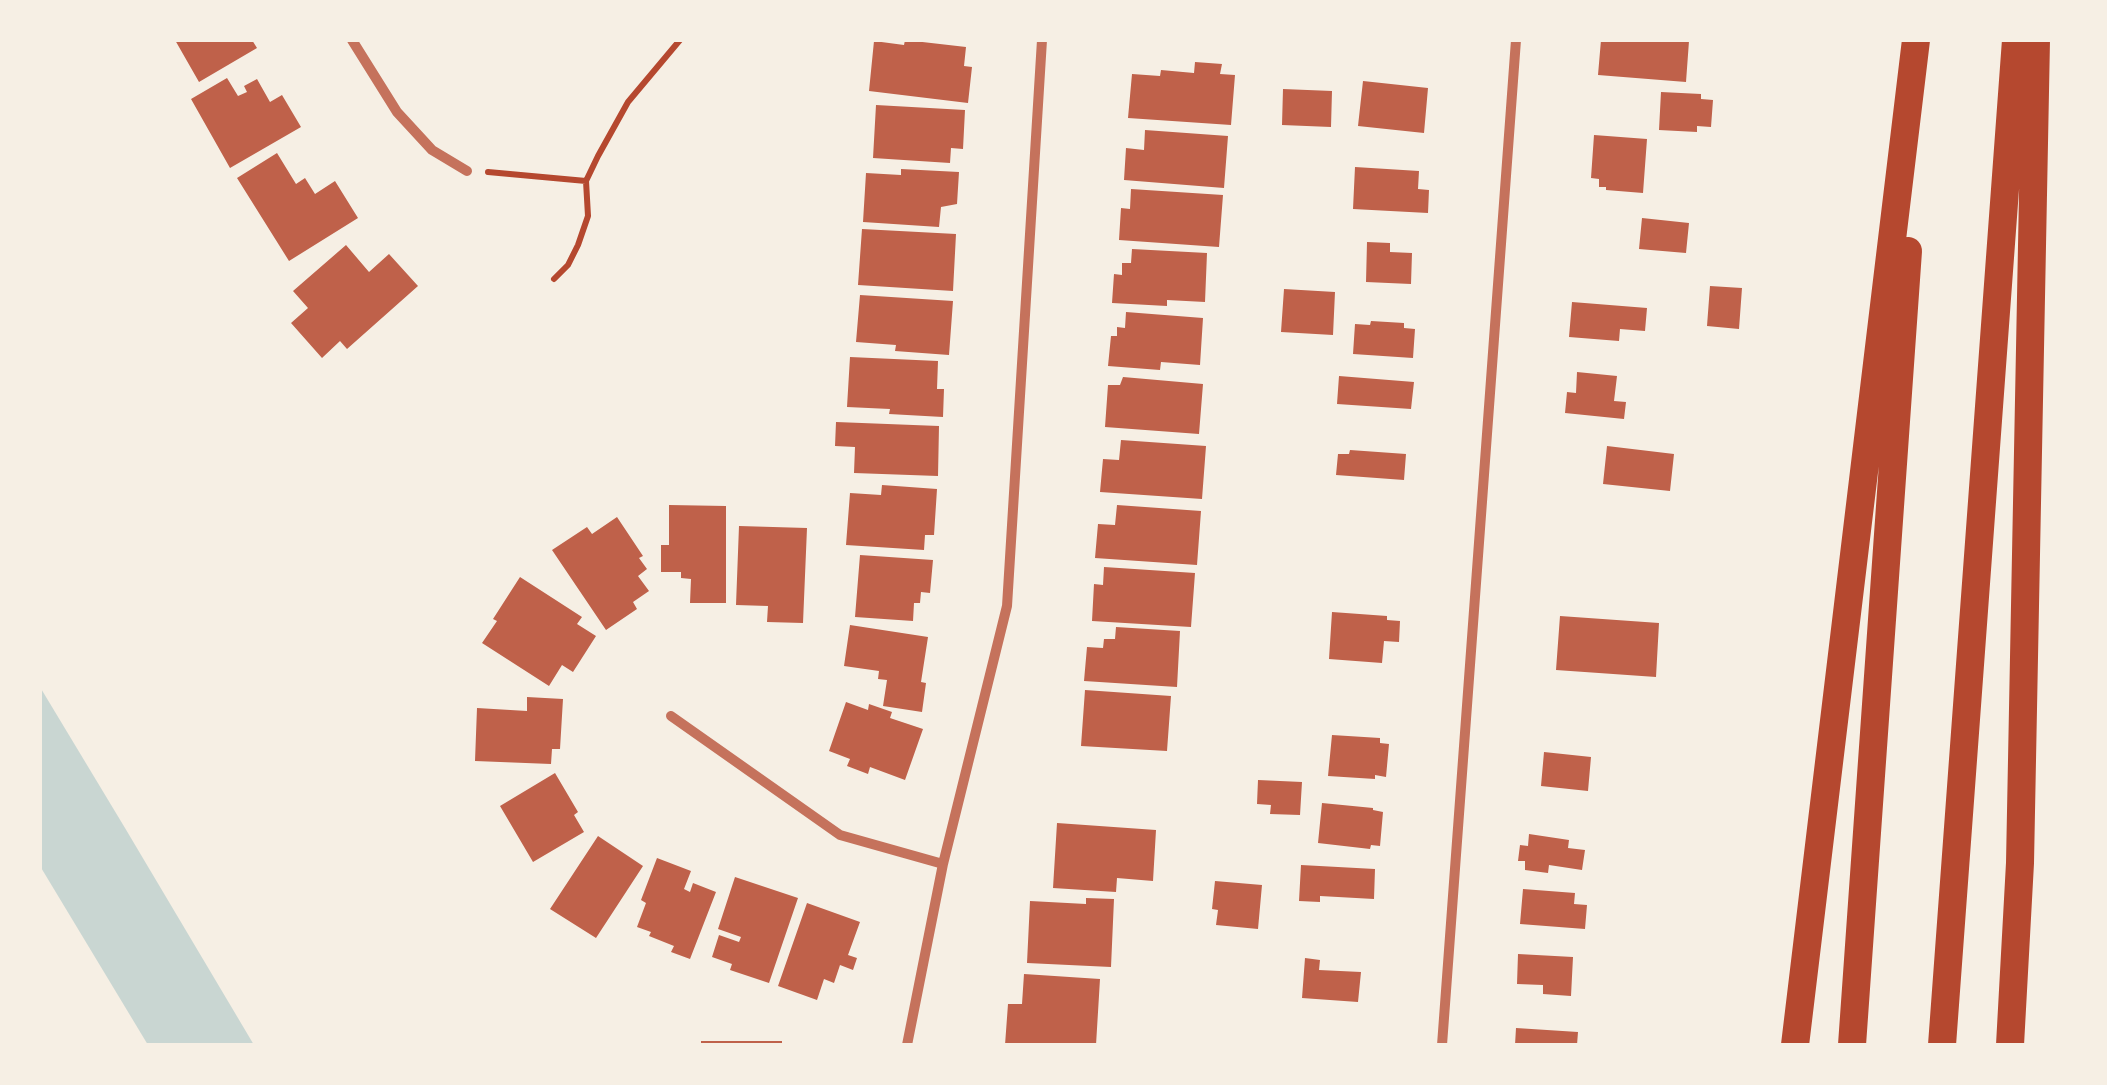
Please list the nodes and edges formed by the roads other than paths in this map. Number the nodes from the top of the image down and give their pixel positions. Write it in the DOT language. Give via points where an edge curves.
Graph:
graph roads {
  1 [pos="352,40"];
  2 [pos="1042,40"];
  3 [pos="1516,40"];
  4 [pos="1920,40"];
  5 [pos="2016,40"];
  6 [pos="2036,40"];
  7 [pos="467,171"];
  8 [pos="671,716"];
  9 [pos="944,864"];
  10 [pos="2020,864"];
  11 [pos="907,1045"];
  12 [pos="1442,1045"];
  13 [pos="1795,1045"];
  14 [pos="1852,1045"];
  15 [pos="1942,1045"];
  16 [pos="2010,1045"];
  17 [pos="2022,1045"];
  1 -- 7 [label="street" via="397,112 432,150"];
  2 -- 9 [label="street" via="1008,606"];
  3 -- 12 [label="street"];
  4 -- 13 [label="highway"];
  4 -- 14 [label="highway"];
  5 -- 15 [label="highway"];
  6 -- 10 [label="highway"];
  8 -- 9 [label="street" via="840,835"];
  9 -- 11 [label="street"];
  10 -- 16 [label="highway"];
  10 -- 17 [label="highway"];
}
